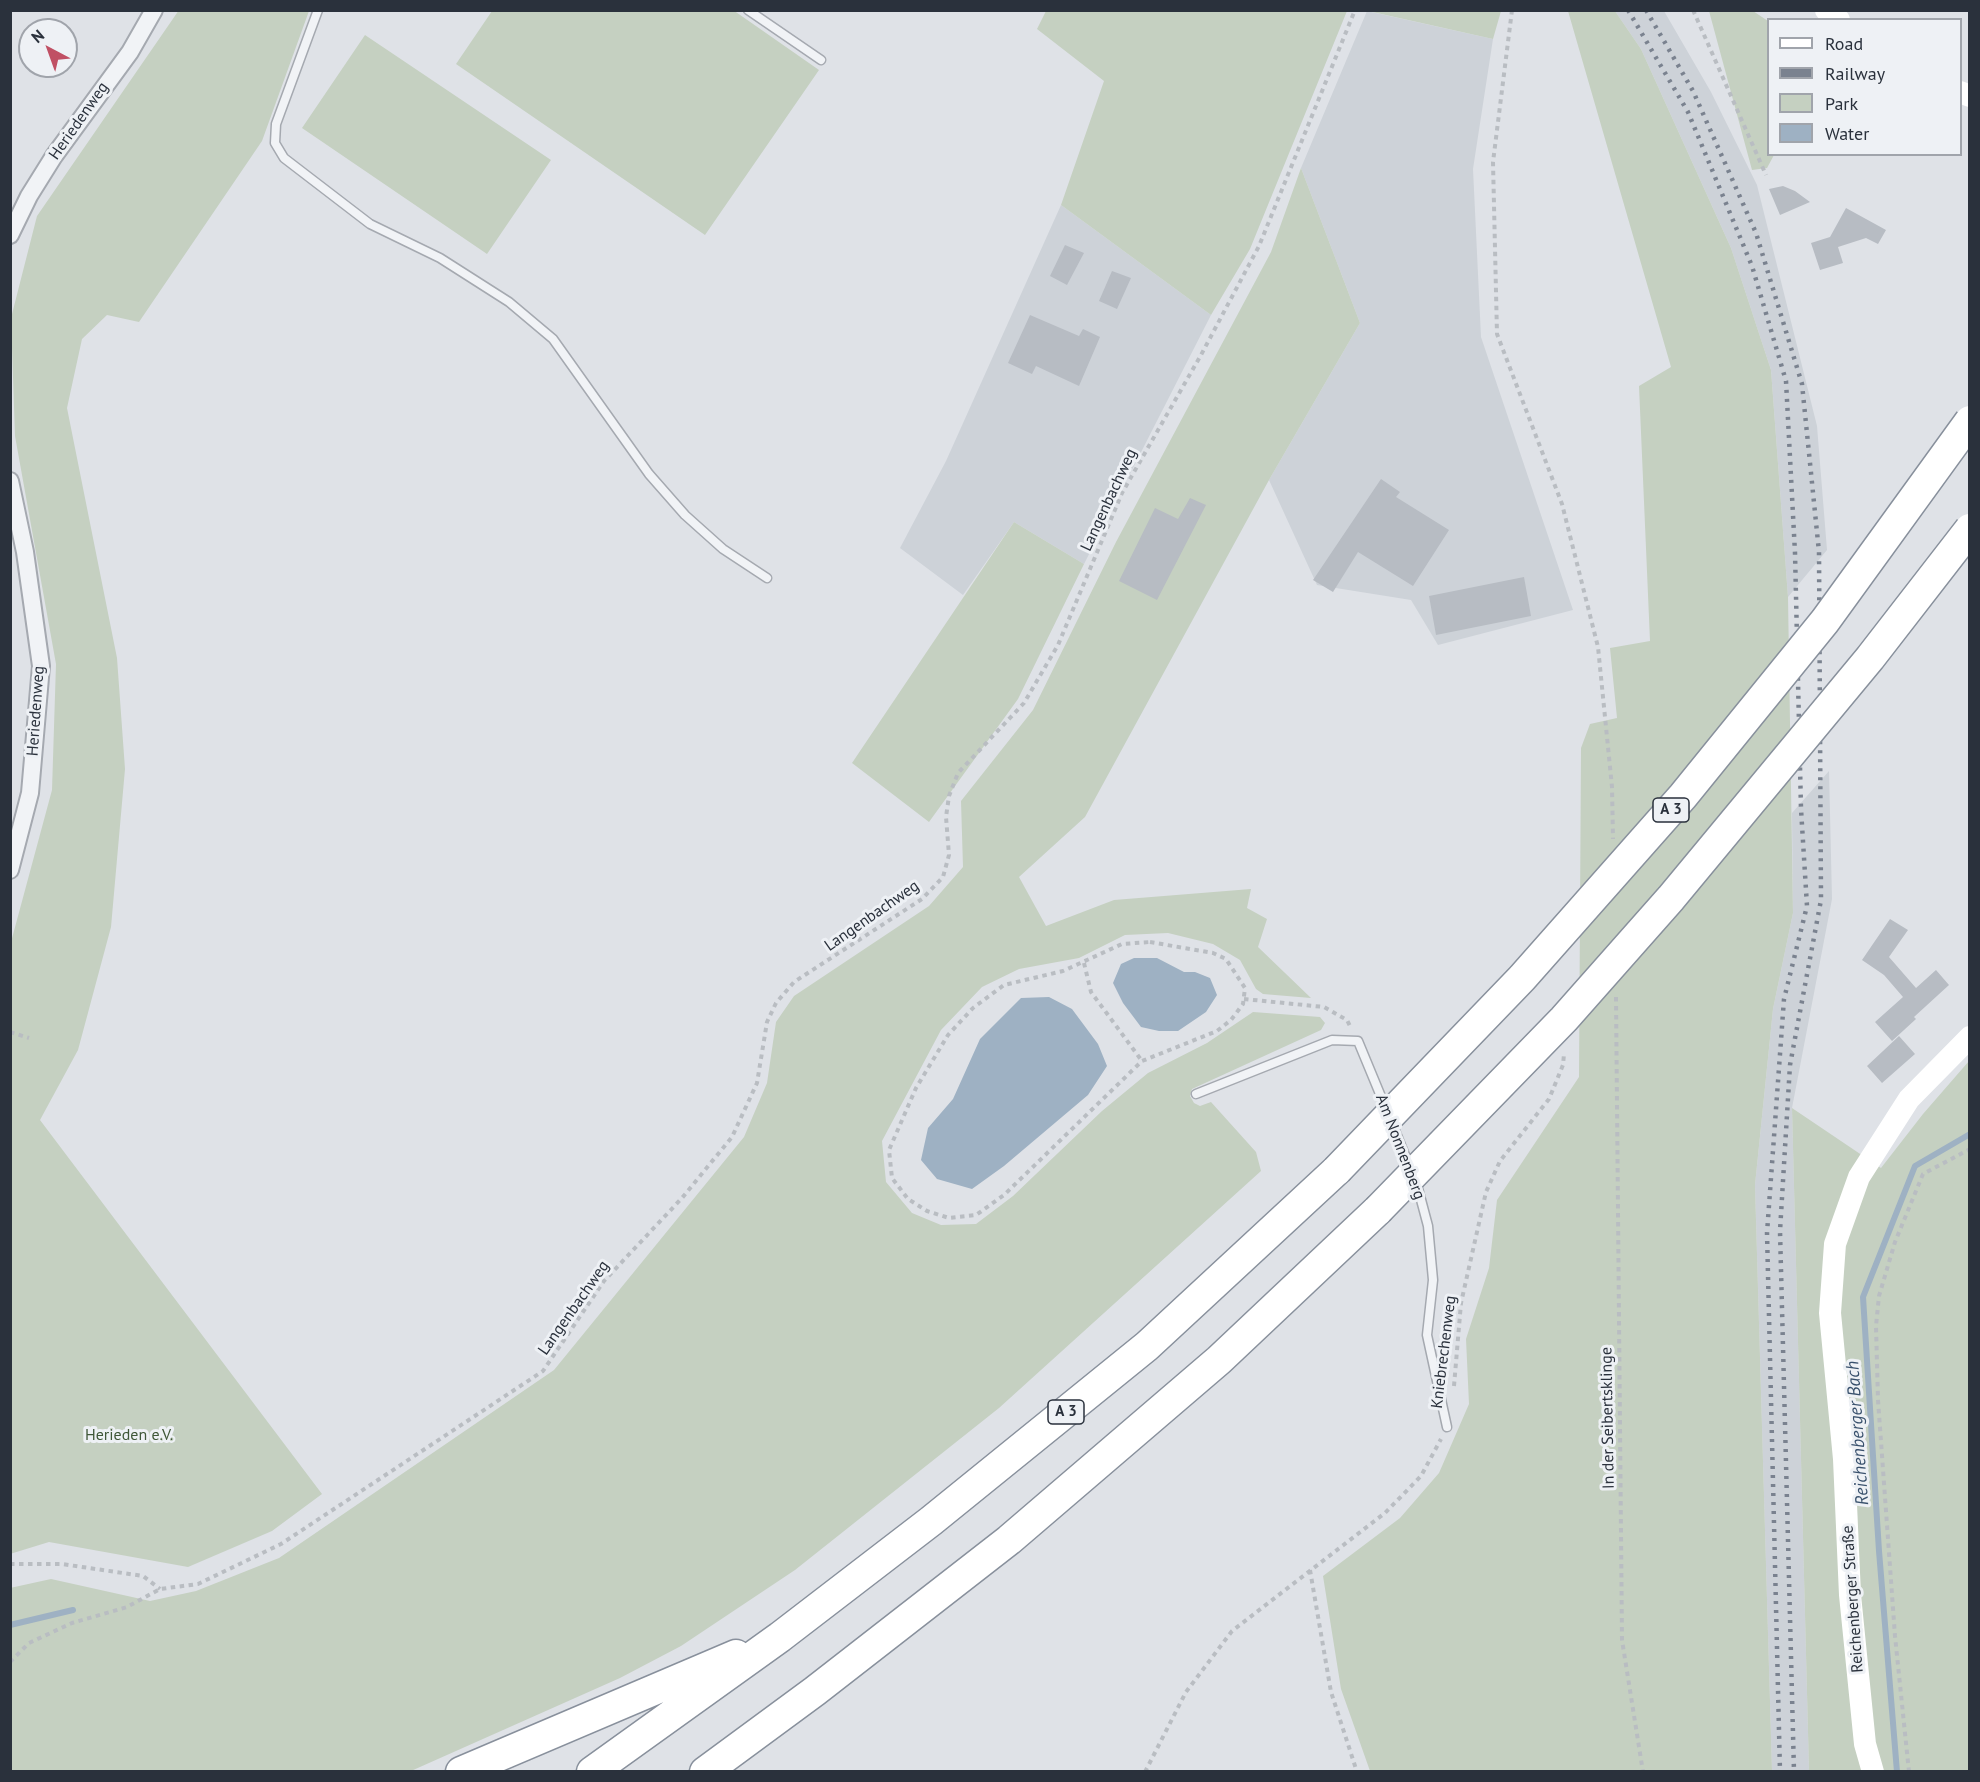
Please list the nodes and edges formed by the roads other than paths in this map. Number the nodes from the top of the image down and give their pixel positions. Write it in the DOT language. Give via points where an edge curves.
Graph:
graph roads {
  1 [pos="154,10"];
  2 [pos="318,10"];
  3 [pos="748,10"];
  4 [pos="821,60"];
  5 [pos="10,235"];
  6 [pos="1970,422"];
  7 [pos="10,481"];
  8 [pos="1970,529"];
  9 [pos="767,578"];
  10 [pos="10,870"];
  11 [pos="1970,1036"];
  12 [pos="1196,1094"];
  13 [pos="1447,1427"];
  14 [pos="780,1637"];
  15 [pos="815,1691"];
  16 [pos="461,1772"];
  17 [pos="592,1772"];
  18 [pos="705,1772"];
  19 [pos="741,1772"];
  20 [pos="1873,1772"];
  1 -- 5 [label="street, Heriedenweg" via="130,52 54,156"];
  2 -- 9 [label="lane" via="276,124 275,143 284,158 370,224 450,265 509,302 553,339 649,474 685,515 723,549"];
  3 -- 4 [label="lane"];
  6 -- 14 [label="highway, A 3, bridge" via="1826,621 1683,796 1522,978 1337,1170 1147,1346"];
  7 -- 10 [label="street, Heriedenweg" via="25,552 41,666 30,793"];
  8 -- 15 [label="highway, bridge" via="1870,658 1671,898 1564,1019 1378,1210 1219,1360 1035,1518"];
  11 -- 20 [label="main road, Reichenberger Straße" via="1909,1099 1859,1176 1835,1244 1830,1313 1844,1459 1850,1595 1865,1744"];
  12 -- 13 [label="lane, Am Nonnenberg" via="1332,1040 1358,1041 1418,1188 1428,1226 1433,1280 1427,1335"];
  14 -- 16 [label="highway"];
  14 -- 17 [label="highway, A 3"];
  15 -- 18 [label="highway"];
  15 -- 19 [label="highway"];
}
